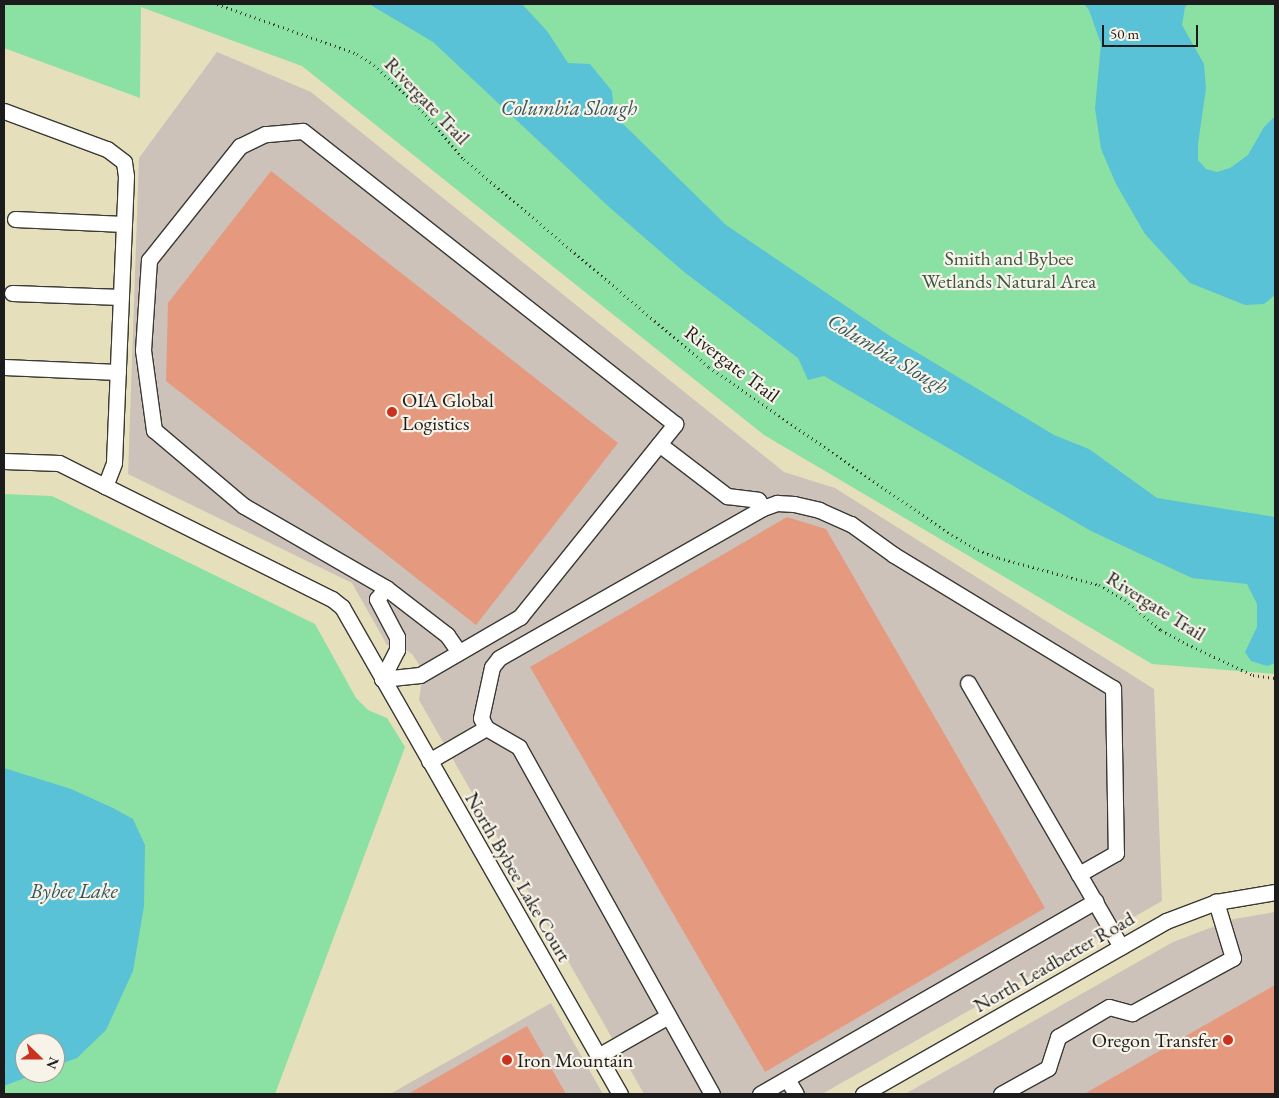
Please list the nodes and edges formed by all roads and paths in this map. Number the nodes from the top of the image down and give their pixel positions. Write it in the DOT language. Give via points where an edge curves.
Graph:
graph roads {
  1 [pos="217,4"];
  2 [pos="4,111"];
  3 [pos="15,219"];
  4 [pos="124,224"];
  5 [pos="12,293"];
  6 [pos="121,297"];
  7 [pos="4,367"];
  8 [pos="118,372"];
  9 [pos="659,444"];
  10 [pos="4,461"];
  11 [pos="105,486"];
  12 [pos="763,508"];
  13 [pos="386,588"];
  14 [pos="459,652"];
  15 [pos="1275,678"];
  16 [pos="382,679"];
  17 [pos="968,683"];
  18 [pos="486,728"];
  19 [pos="429,761"];
  20 [pos="1079,874"];
  21 [pos="1275,892"];
  22 [pos="1094,901"];
  23 [pos="1216,902"];
  24 [pos="1121,947"];
  25 [pos="668,1016"];
  26 [pos="598,1056"];
  27 [pos="787,1079"];
  28 [pos="620,1094"];
  29 [pos="712,1094"];
  30 [pos="760,1094"];
  31 [pos="796,1094"];
  32 [pos="863,1094"];
  33 [pos="1001,1094"];
  1 -- 15 [label="path, Rivergate Trail" via="357,54 374,65 416,104 464,159 709,367 952,535 999,558 1099,585 1125,600 1161,630 1187,644 1254,675"];
  2 -- 4 [label="street" via="116,154 124,162 126,176"];
  3 -- 4 [label="street"];
  4 -- 6 [label="street"];
  5 -- 6 [label="street"];
  6 -- 8 [label="street"];
  7 -- 8 [label="street"];
  8 -- 11 [label="street" via="114,463"];
  9 -- 12 [label="street" via="727,496 758,500"];
  9 -- 13 [label="street" via="675,424 302,130 265,134 240,146 149,260 143,350 154,430 244,506"];
  9 -- 14 [label="street" via="520,617"];
  10 -- 11 [label="street, North Bybee Lake Court" via="59,463"];
  11 -- 16 [label="street, North Bybee Lake Court" via="332,598 352,623"];
  12 -- 18 [label="street" via="499,658 492,668 484,700 481,718"];
  12 -- 20 [label="street" via="777,503 794,504 852,524 894,555 1113,688 1116,853"];
  13 -- 14 [label="street" via="447,635"];
  13 -- 16 [label="street" via="377,599 397,637 397,650"];
  14 -- 16 [label="street" via="420,675"];
  16 -- 19 [label="street, North Bybee Lake Court"];
  17 -- 20 [label="street"];
  18 -- 19 [label="street"];
  18 -- 25 [label="street" via="519,747"];
  19 -- 26 [label="street, North Bybee Lake Court"];
  20 -- 22 [label="street"];
  21 -- 23 [label="street, North Leadbetter Road"];
  22 -- 24 [label="street"];
  22 -- 27 [label="street"];
  23 -- 24 [label="street, North Leadbetter Road" via="1166,921"];
  23 -- 33 [label="street" via="1234,958 1132,1013 1109,1007 1058,1037 1048,1068"];
  24 -- 32 [label="street, North Leadbetter Road"];
  25 -- 26 [label="street"];
  25 -- 29 [label="street"];
  26 -- 28 [label="street, North Bybee Lake Court"];
  27 -- 30 [label="street"];
  27 -- 31 [label="street"];
}
